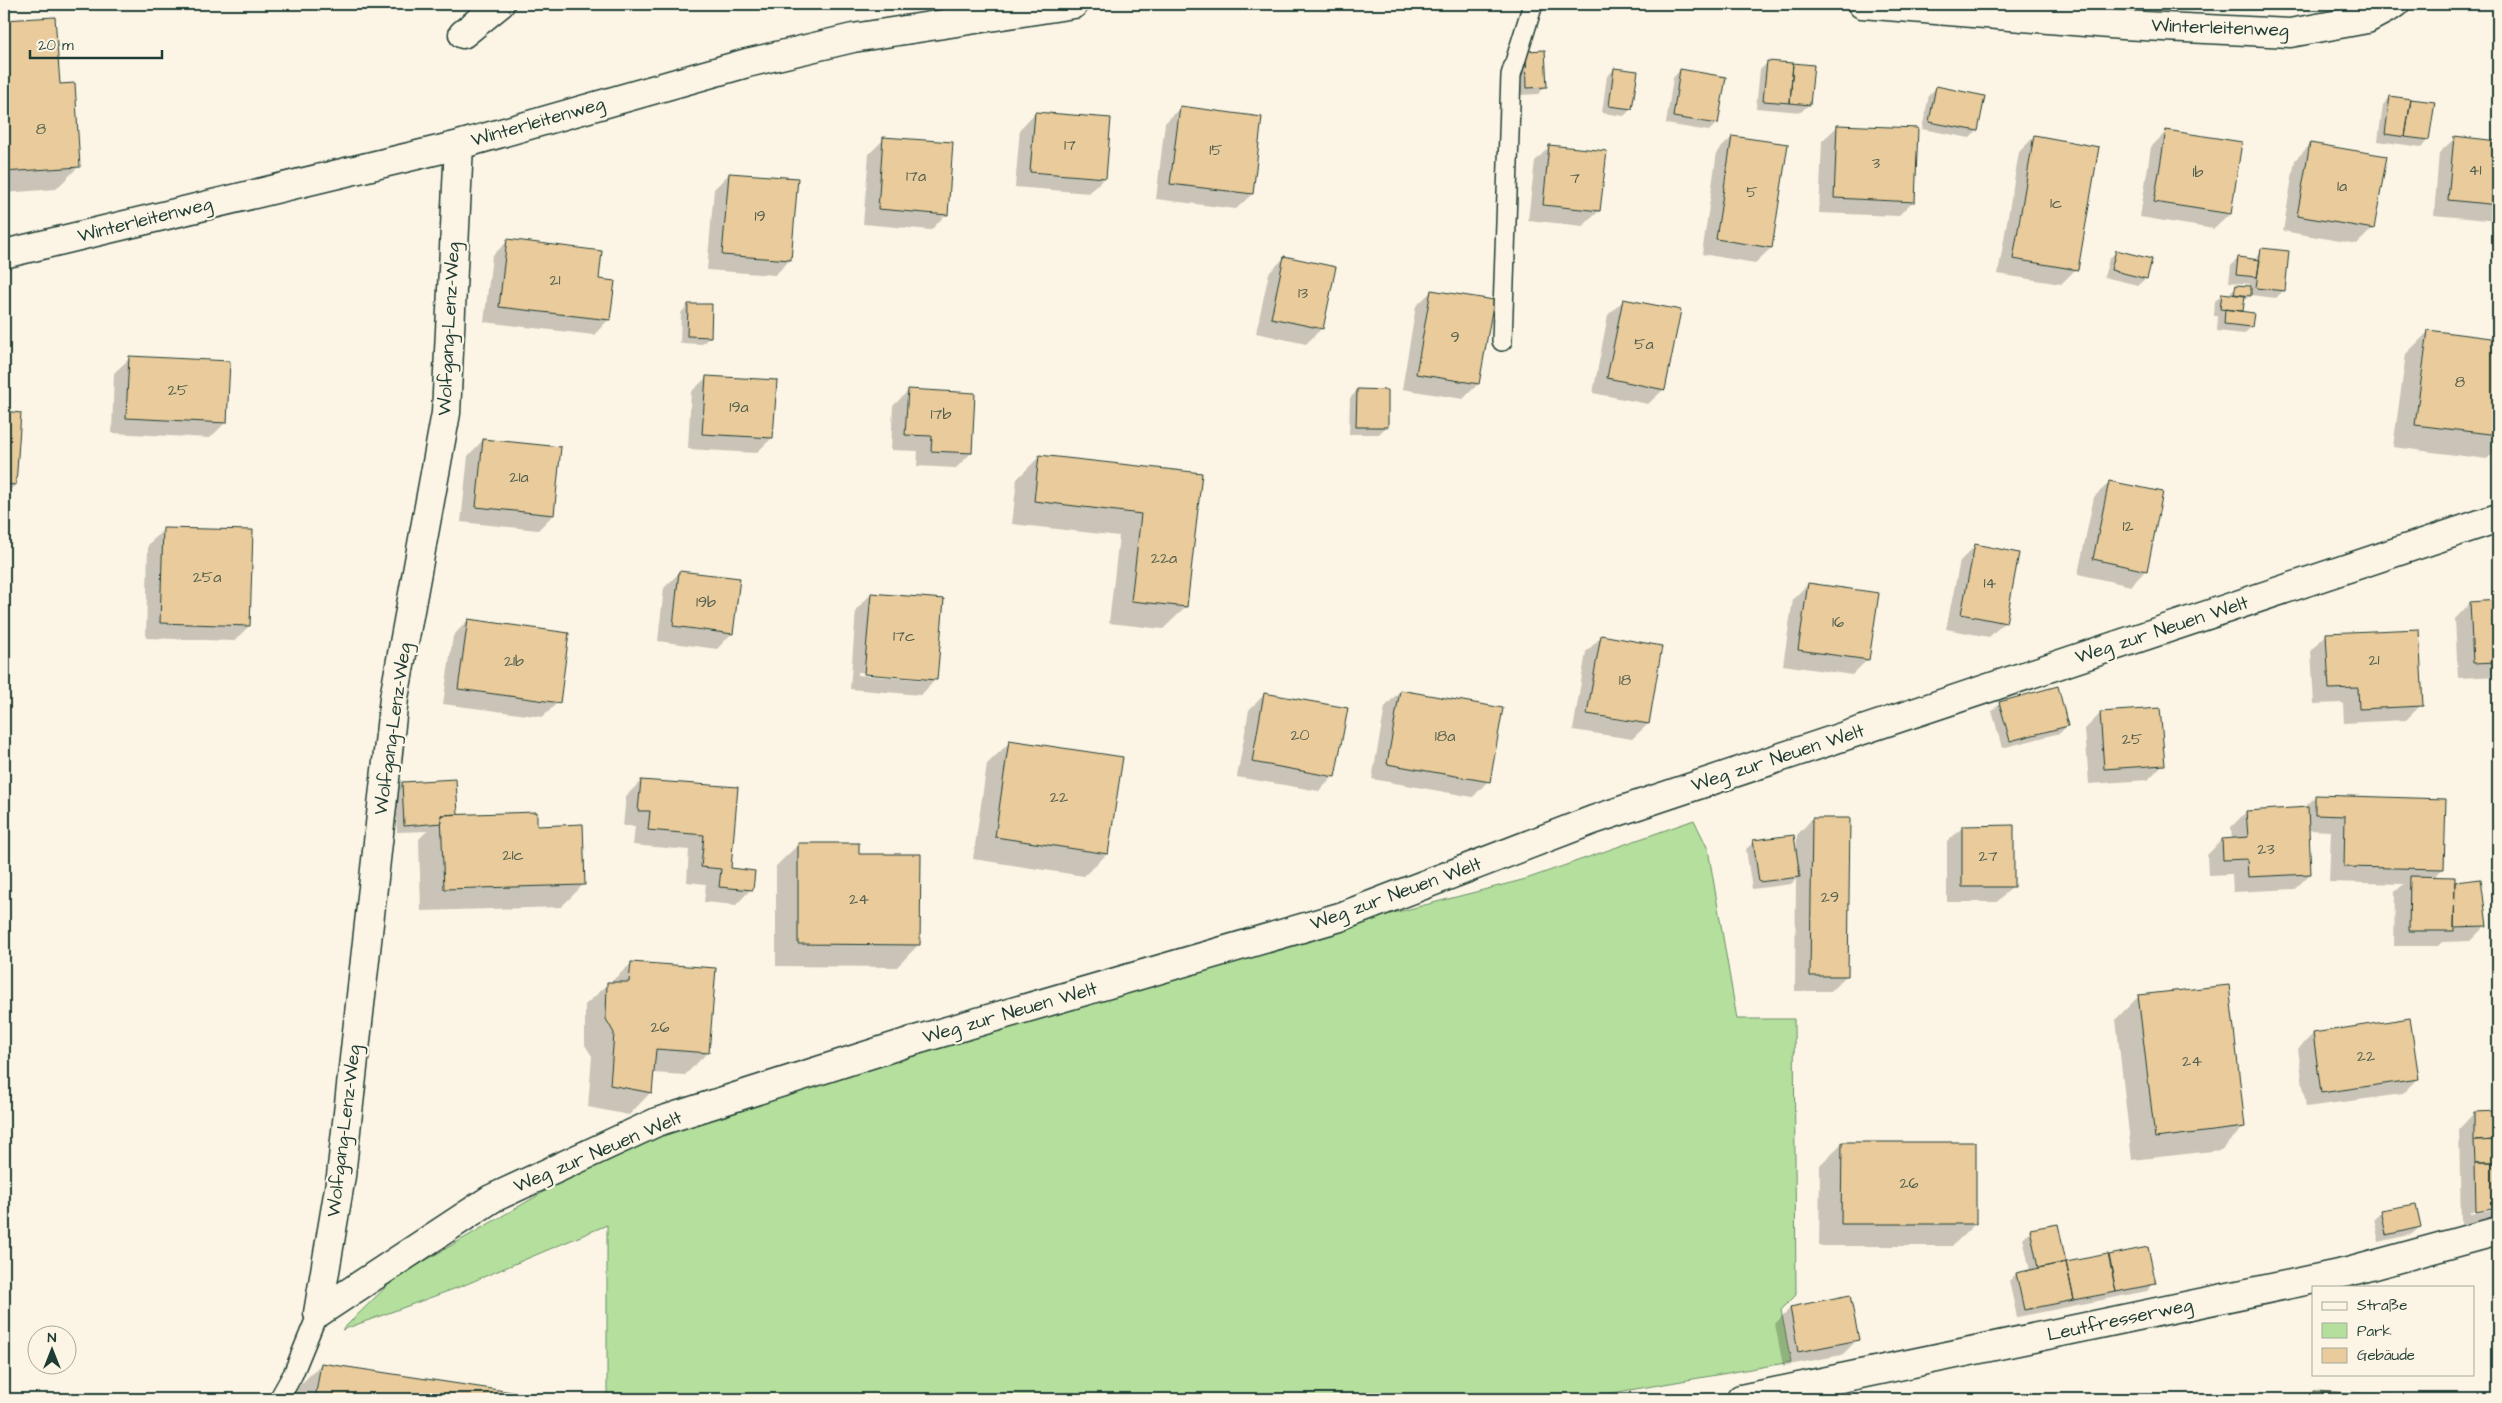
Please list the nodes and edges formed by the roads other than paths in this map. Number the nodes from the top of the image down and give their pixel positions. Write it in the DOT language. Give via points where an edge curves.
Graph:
graph roads {
  1 [pos="500,4"];
  2 [pos="1074,4"];
  3 [pos="1533,4"];
  4 [pos="1862,4"];
  5 [pos="2395,4"];
  6 [pos="463,34"];
  7 [pos="459,145"];
  8 [pos="4,254"];
  9 [pos="1502,341"];
  10 [pos="2498,518"];
  11 [pos="2498,1232"];
  12 [pos="318,1313"];
  13 [pos="279,1399"];
  14 [pos="1740,1399"];
  1 -- 6 [label="street"];
  2 -- 7 [label="street, Winterleitenweg" via="853,38 747,63"];
  3 -- 9 [label="lane" via="1511,75"];
  4 -- 5 [label="street, Winterleitenweg" via="2122,25 2290,33 2367,19"];
  7 -- 8 [label="street, Winterleitenweg"];
  7 -- 12 [label="street, Wolfgang-Lenz-Weg" via="446,412 394,698 340,1176"];
  10 -- 12 [label="street, Weg zur Neuen Welt" via="1593,820 1340,917 909,1042 657,1122 492,1198"];
  11 -- 14 [label="street, Leutfresserweg" via="2348,1272"];
  12 -- 13 [label="lane"];
}
